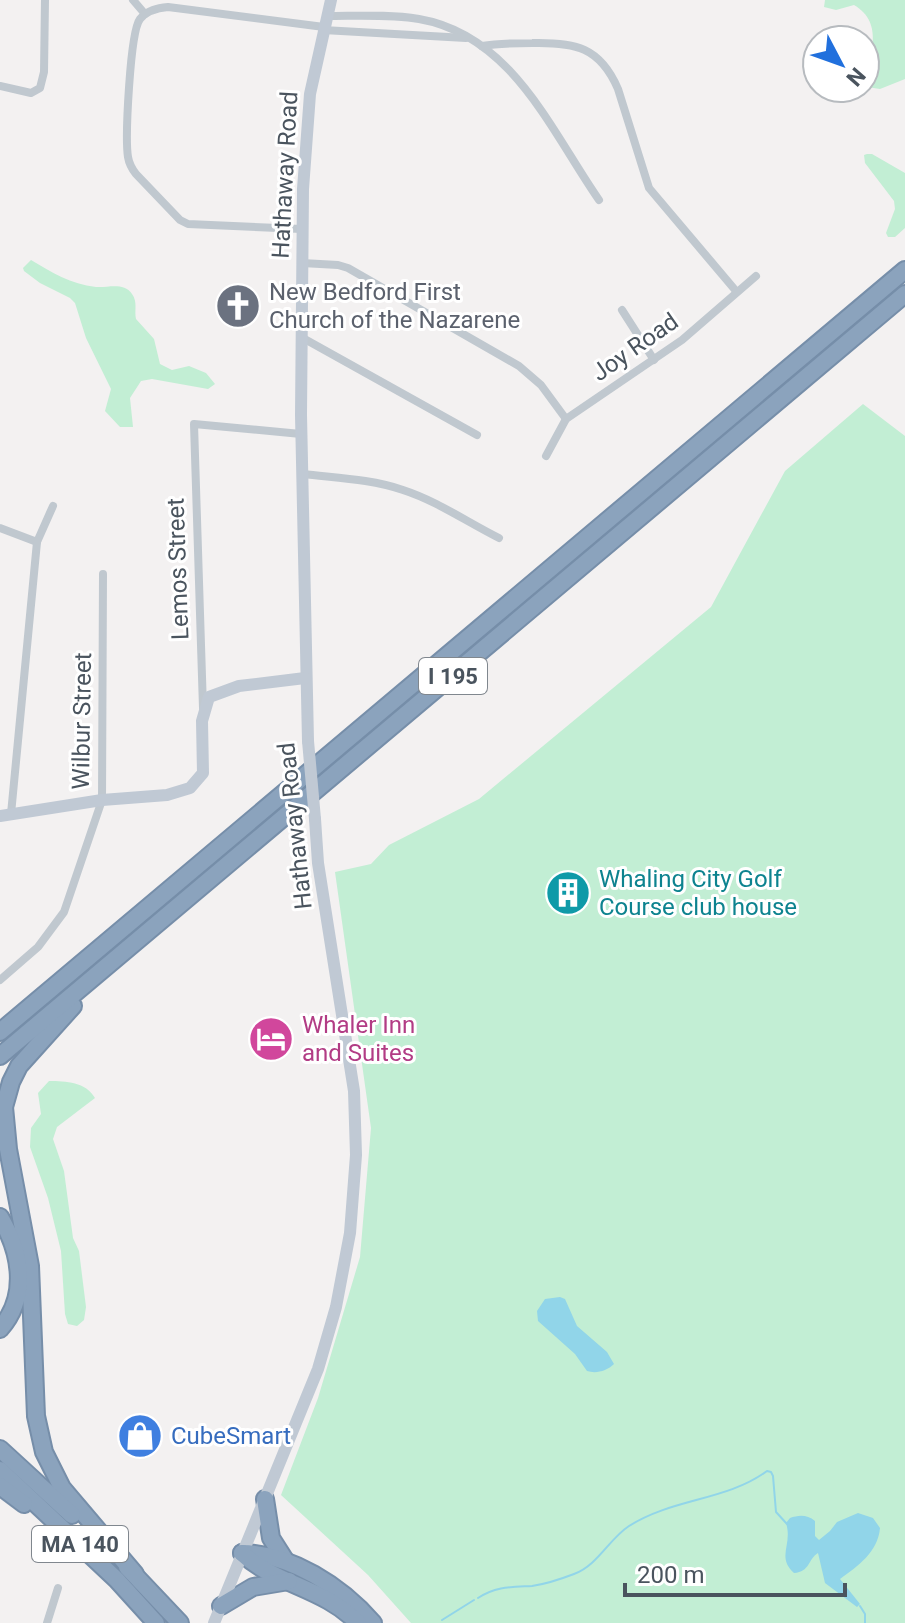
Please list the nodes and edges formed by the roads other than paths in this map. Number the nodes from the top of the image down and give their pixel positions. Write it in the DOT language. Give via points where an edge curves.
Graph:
graph roads {
  1 [pos="45,0"];
  2 [pos="133,0"];
  3 [pos="331,0"];
  4 [pos="145,14"];
  5 [pos="325,24"];
  6 [pos="471,38"];
  7 [pos="482,46"];
  8 [pos="0,86"];
  9 [pos="599,200"];
  10 [pos="302,229"];
  11 [pos="302,263"];
  12 [pos="905,270"];
  13 [pos="756,276"];
  14 [pos="736,291"];
  15 [pos="905,294"];
  16 [pos="622,310"];
  17 [pos="301,337"];
  18 [pos="654,360"];
  19 [pos="566,419"];
  20 [pos="301,434"];
  21 [pos="477,435"];
  22 [pos="546,456"];
  23 [pos="303,474"];
  24 [pos="53,506"];
  25 [pos="0,528"];
  26 [pos="499,538"];
  27 [pos="37,542"];
  28 [pos="103,574"];
  29 [pos="305,678"];
  30 [pos="203,713"];
  31 [pos="102,800"];
  32 [pos="6,815"];
  33 [pos="115,961"];
  34 [pos="0,980"];
  35 [pos="0,1030"];
  36 [pos="0,1056"];
  37 [pos="0,1217"];
  38 [pos="0,1329"];
  39 [pos="0,1449"];
  40 [pos="0,1470"];
  41 [pos="0,1486"];
  42 [pos="265,1499"];
  43 [pos="242,1553"];
  44 [pos="285,1560"];
  45 [pos="135,1574"];
  46 [pos="114,1577"];
  47 [pos="290,1581"];
  48 [pos="58,1588"];
  49 [pos="221,1606"];
  50 [pos="47,1623"];
  51 [pos="156,1623"];
  52 [pos="180,1623"];
  53 [pos="214,1623"];
  54 [pos="358,1623"];
  55 [pos="373,1623"];
  1 -- 8 [label="street" via="41,85 31,93"];
  2 -- 4 [label="street"];
  3 -- 5 [label="main road, Hathaway Road"];
  4 -- 5 [label="street" via="168,7"];
  4 -- 10 [label="street" via="134,33 127,146 136,174 188,224"];
  5 -- 6 [label="street"];
  5 -- 6 [label="street" via="421,20"];
  5 -- 10 [label="main road, Hathaway Road" via="309,102"];
  6 -- 7 [label="street"];
  7 -- 9 [label="street" via="538,105"];
  7 -- 14 [label="street" via="563,43 598,58 613,76 649,188"];
  10 -- 11 [label="main road, Hathaway Road"];
  11 -- 17 [label="main road, Hathaway Road"];
  11 -- 19 [label="street" via="348,268 519,366"];
  12 -- 35 [label="highway, I 195"];
  13 -- 14 [label="street, Joy Road"];
  14 -- 18 [label="street, Joy Road"];
  15 -- 33 [label="highway, I 195"];
  16 -- 18 [label="street"];
  17 -- 20 [label="main road, Hathaway Road"];
  17 -- 21 [label="street"];
  18 -- 19 [label="street, Joy Road"];
  19 -- 22 [label="street, Joy Road"];
  20 -- 23 [label="main road, Hathaway Road"];
  20 -- 30 [label="street, Lemos Street" via="194,424"];
  23 -- 26 [label="street" via="408,491"];
  23 -- 29 [label="main road, Hathaway Road"];
  24 -- 27 [label="street"];
  25 -- 27 [label="street"];
  27 -- 32 [label="street"];
  28 -- 31 [label="street, Wilbur Street"];
  29 -- 30 [label="main road" via="222,690 209,697"];
  29 -- 42 [label="main road, Hathaway Road, bridge" via="318,863 354,1091 354,1190 333,1319"];
  30 -- 31 [label="main road" via="203,768 195,784 167,795"];
  31 -- 32 [label="main road"];
  31 -- 34 [label="street, Wilbur Street" via="64,912 38,947"];
  33 -- 36 [label="highway, I 195"];
  33 -- 45 [label="highway" via="25,1059 8,1090 4,1117 30,1266 40,1440 62,1488"];
  37 -- 38 [label="highway" via="14,1246 19,1280 16,1302"];
  39 -- 45 [label="highway, MA 140"];
  40 -- 46 [label="highway, MA 140"];
  41 -- 46 [label="highway"];
  42 -- 43 [label="main road, Hathaway Road"];
  42 -- 44 [label="highway" via="271,1538"];
  43 -- 44 [label="highway"];
  43 -- 47 [label="highway"];
  43 -- 49 [label="main road, Hathaway Road"];
  44 -- 55 [label="highway" via="345,1596"];
  45 -- 52 [label="highway, MA 140"];
  46 -- 51 [label="highway, MA 140"];
  47 -- 49 [label="highway" via="253,1587"];
  47 -- 54 [label="highway" via="327,1598"];
  48 -- 50 [label="street"];
  49 -- 53 [label="main road, Hathaway Road"];
}
